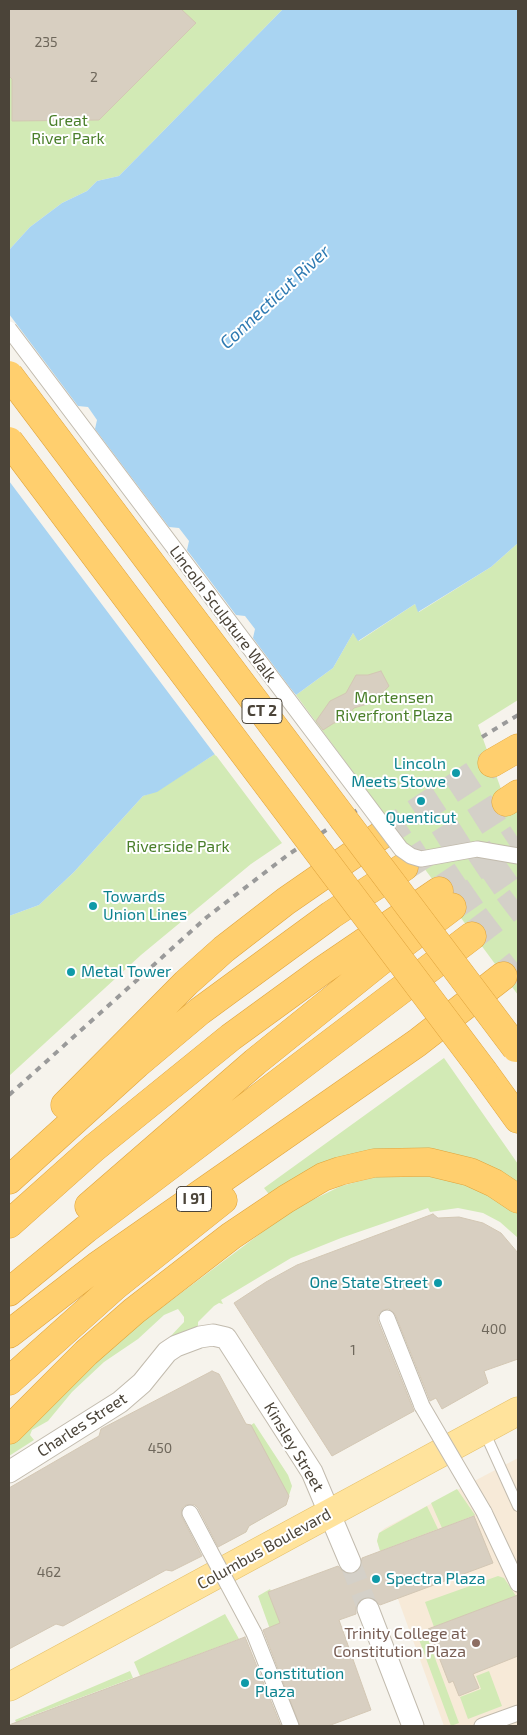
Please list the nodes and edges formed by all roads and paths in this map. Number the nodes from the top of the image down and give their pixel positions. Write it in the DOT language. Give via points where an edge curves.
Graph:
graph roads {
  1 [pos="9,329"];
  2 [pos="9,375"];
  3 [pos="9,440"];
  4 [pos="518,748"];
  5 [pos="492,764"];
  6 [pos="380,836"];
  7 [pos="518,856"];
  8 [pos="404,867"];
  9 [pos="472,936"];
  10 [pos="504,976"];
  11 [pos="517,1049"];
  12 [pos="383,1067"];
  13 [pos="518,1119"];
  14 [pos="15,1175"];
  15 [pos="518,1198"];
  16 [pos="9,1224"];
  17 [pos="9,1276"];
  18 [pos="9,1292"];
  19 [pos="387,1318"];
  20 [pos="9,1334"];
  21 [pos="226,1338"];
  22 [pos="9,1382"];
  23 [pos="518,1411"];
  24 [pos="9,1430"];
  25 [pos="483,1430"];
  26 [pos="9,1472"];
  27 [pos="518,1506"];
  28 [pos="331,1512"];
  29 [pos="190,1513"];
  30 [pos="350,1562"];
  31 [pos="518,1584"];
  32 [pos="368,1609"];
  33 [pos="9,1687"];
  34 [pos="518,1713"];
  35 [pos="291,1726"];
  36 [pos="413,1726"];
  37 [pos="482,1726"];
  1 -- 7 [label="street, Lincoln Sculpture Walk, bridge" via="401,848 421,859 477,849"];
  2 -- 11 [label="highway, CT 2, bridge"];
  3 -- 13 [label="highway, CT 2, bridge"];
  4 -- 5 [label="highway"];
  6 -- 14 [label="highway" via="286,901 204,966 51,1120"];
  8 -- 14 [label="highway" via="331,915 200,1011"];
  9 -- 18 [label="highway" via="86,1229"];
  10 -- 12 [label="highway, I 91"];
  12 -- 20 [label="highway, I 91" via="97,1266"];
  12 -- 22 [label="highway" via="339,1113 115,1286"];
  15 -- 24 [label="highway" via="470,1172 429,1162 374,1163 323,1177 244,1226 134,1311 86,1353"];
  16 -- 17 [label="highway" via="100,1142 231,1037 323,970 446,899 378,963 255,1062"];
  19 -- 31 [label="street, bridge" via="422,1406 484,1512"];
  21 -- 26 [label="street, Charles Street" via="200,1337 176,1346 120,1402"];
  21 -- 28 [label="street, Kinsley Street" via="312,1472"];
  23 -- 25 [label="main road, Columbus Boulevard"];
  25 -- 27 [label="lane"];
  25 -- 28 [label="main road, Columbus Boulevard"];
  28 -- 30 [label="street, Kinsley Street"];
  28 -- 33 [label="main road, Columbus Boulevard"];
  29 -- 35 [label="street, bridge" via="254,1633"];
  32 -- 36 [label="street"];
  34 -- 37 [label="street"];
}
